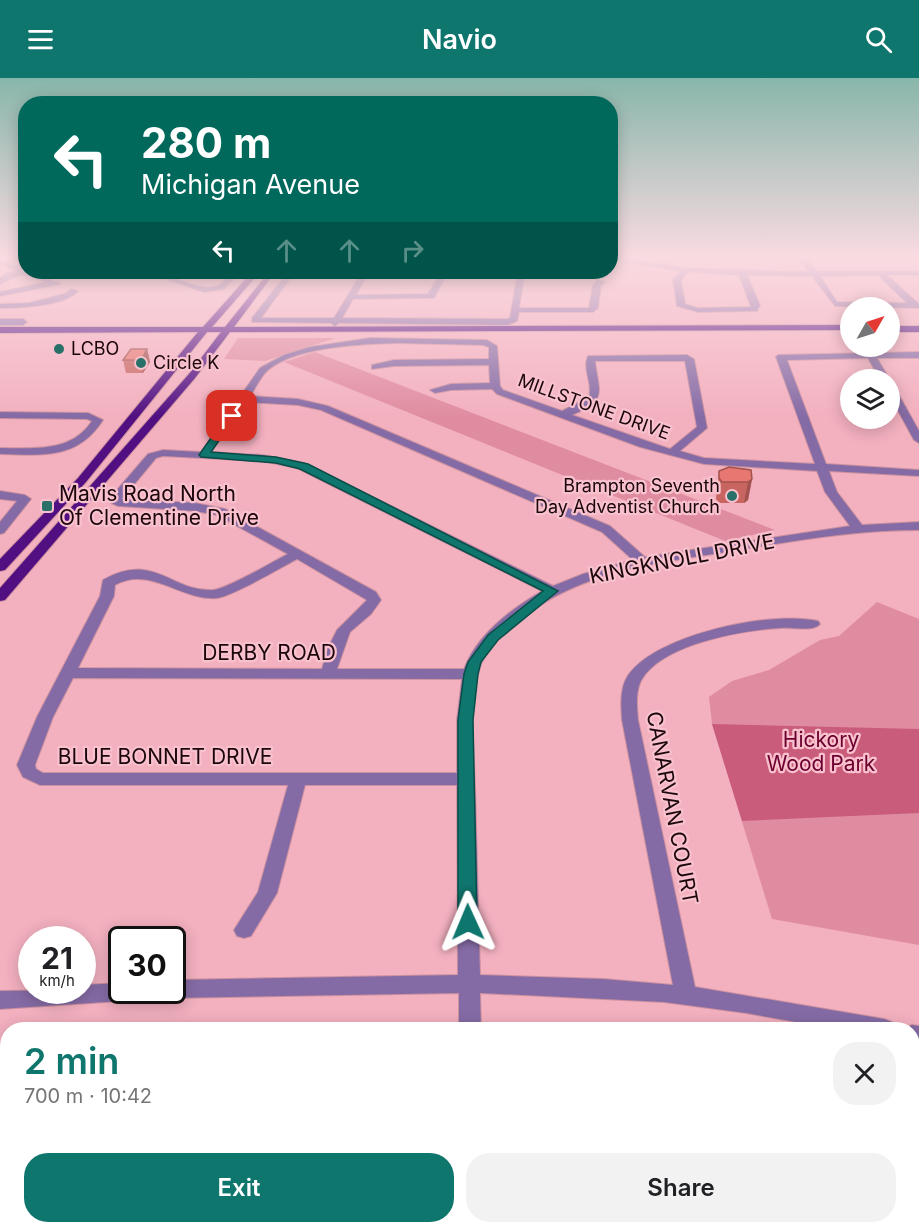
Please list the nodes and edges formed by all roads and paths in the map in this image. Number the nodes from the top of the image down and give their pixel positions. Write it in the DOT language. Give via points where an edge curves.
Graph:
graph roads {
  1 [pos="221,310"];
  2 [pos="242,310"];
  3 [pos="263,310"];
  4 [pos="343,310"];
  5 [pos="514,310"];
  6 [pos="591,310"];
  7 [pos="2,322"];
  8 [pos="23,322"];
  9 [pos="335,323"];
  10 [pos="175,328"];
  11 [pos="840,328"];
  12 [pos="900,328"];
  13 [pos="919,329"];
  14 [pos="205,331"];
  15 [pos="225,331"];
  16 [pos="0,334"];
  17 [pos="148,334"];
  18 [pos="840,334"];
  19 [pos="900,334"];
  20 [pos="919,334"];
  21 [pos="190,350"];
  22 [pos="900,355"];
  23 [pos="919,355"];
  24 [pos="840,356"];
  25 [pos="493,362"];
  26 [pos="375,367"];
  27 [pos="495,386"];
  28 [pos="435,390"];
  29 [pos="243,399"];
  30 [pos="900,406"];
  31 [pos="0,415"];
  32 [pos="561,415"];
  33 [pos="919,440"];
  34 [pos="0,451"];
  35 [pos="671,453"];
  36 [pos="204,455"];
  37 [pos="820,468"];
  38 [pos="919,473"];
  39 [pos="82,480"];
  40 [pos="101,481"];
  41 [pos="0,495"];
  42 [pos="919,526"];
  43 [pos="858,528"];
  44 [pos="0,530"];
  45 [pos="296,555"];
  46 [pos="644,563"];
  47 [pos="0,567"];
  48 [pos="552,591"];
  49 [pos="0,597"];
  50 [pos="813,624"];
  51 [pos="67,674"];
  52 [pos="328,674"];
  53 [pos="471,674"];
  54 [pos="298,779"];
  55 [pos="466,780"];
  56 [pos="244,930"];
  57 [pos="469,985"];
  58 [pos="186,989"];
  59 [pos="108,993"];
  60 [pos="686,995"];
  61 [pos="0,1000"];
  62 [pos="470,1022"];
  63 [pos="843,1022"];
  1 -- 10 [label="main road" via="207,319"];
  1 -- 14 [label="main road"];
  2 -- 15 [label="main road"];
  3 -- 9 [label="street" via="255,321"];
  4 -- 9 [label="street"];
  5 -- 6 [label="street"];
  5 -- 9 [label="street" via="514,319 508,322"];
  7 -- 8 [label="street"];
  7 -- 10 [label="main road"];
  10 -- 14 [label="main road"];
  11 -- 15 [label="main road"];
  12 -- 13 [label="main road"];
  14 -- 15 [label="main road"];
  14 -- 17 [label="main road"];
  14 -- 21 [label="main road"];
  15 -- 18 [label="main road"];
  15 -- 40 [label="main road" via="192,376"];
  16 -- 17 [label="main road"];
  17 -- 21 [label="main road" via="182,339 190,343"];
  19 -- 20 [label="main road"];
  21 -- 39 [label="main road"];
  22 -- 23 [label="street"];
  24 -- 37 [label="street" via="781,357"];
  25 -- 26 [label="street" via="394,363"];
  25 -- 27 [label="street, MILLSTONE DRIVE"];
  25 -- 29 [label="street, MILLSTONE DRIVE" via="492,345 484,342 345,342 272,364 263,370"];
  27 -- 28 [label="street"];
  27 -- 32 [label="street, MILLSTONE DRIVE" via="500,392"];
  29 -- 36 [label="street, MILLSTONE DRIVE"];
  29 -- 46 [label="street" via="298,402 324,408 606,528"];
  30 -- 33 [label="street"];
  31 -- 34 [label="street" via="88,416 98,420 81,442 71,447"];
  32 -- 35 [label="street, MILLSTONE DRIVE"];
  32 -- 35 [label="street" via="596,397 591,358 686,358 702,428"];
  35 -- 37 [label="street, MILLSTONE DRIVE" via="727,463"];
  36 -- 45 [label="street" via="156,453 115,500 123,504 221,512"];
  36 -- 48 [label="street" via="304,466"];
  37 -- 38 [label="street, MILLSTONE DRIVE"];
  37 -- 43 [label="street" via="838,505"];
  39 -- 40 [label="main road"];
  39 -- 47 [label="main road"];
  40 -- 49 [label="main road"];
  41 -- 44 [label="street" via="25,499"];
  42 -- 43 [label="street, KINGKNOLL DRIVE"];
  43 -- 46 [label="street, KINGKNOLL DRIVE"];
  45 -- 51 [label="street, BLUE BONNET DRIVE" via="218,594 204,595 145,573 120,575 108,583 107,596"];
  45 -- 52 [label="street" via="374,600 340,636"];
  46 -- 48 [label="street, KINGKNOLL DRIVE" via="585,577"];
  48 -- 53 [label="street, KINGKNOLL DRIVE" via="493,638 474,662"];
  50 -- 60 [label="street, CANARVAN COURT" via="781,622 696,639 649,661 634,678 629,696 630,720"];
  51 -- 52 [label="street, DERBY ROAD"];
  51 -- 54 [label="street, BLUE BONNET DRIVE" via="26,765 29,773 40,779"];
  52 -- 53 [label="street, DERBY ROAD"];
  53 -- 55 [label="street, KINGKNOLL DRIVE" via="465,720"];
  54 -- 55 [label="street, BLUE BONNET DRIVE"];
  54 -- 56 [label="street" via="267,893"];
  55 -- 57 [label="street, KINGKNOLL DRIVE"];
  57 -- 58 [label="street"];
  57 -- 60 [label="street"];
  57 -- 62 [label="street, KINGKNOLL DRIVE"];
  59 -- 61 [label="street"];
  60 -- 63 [label="street"];
}
